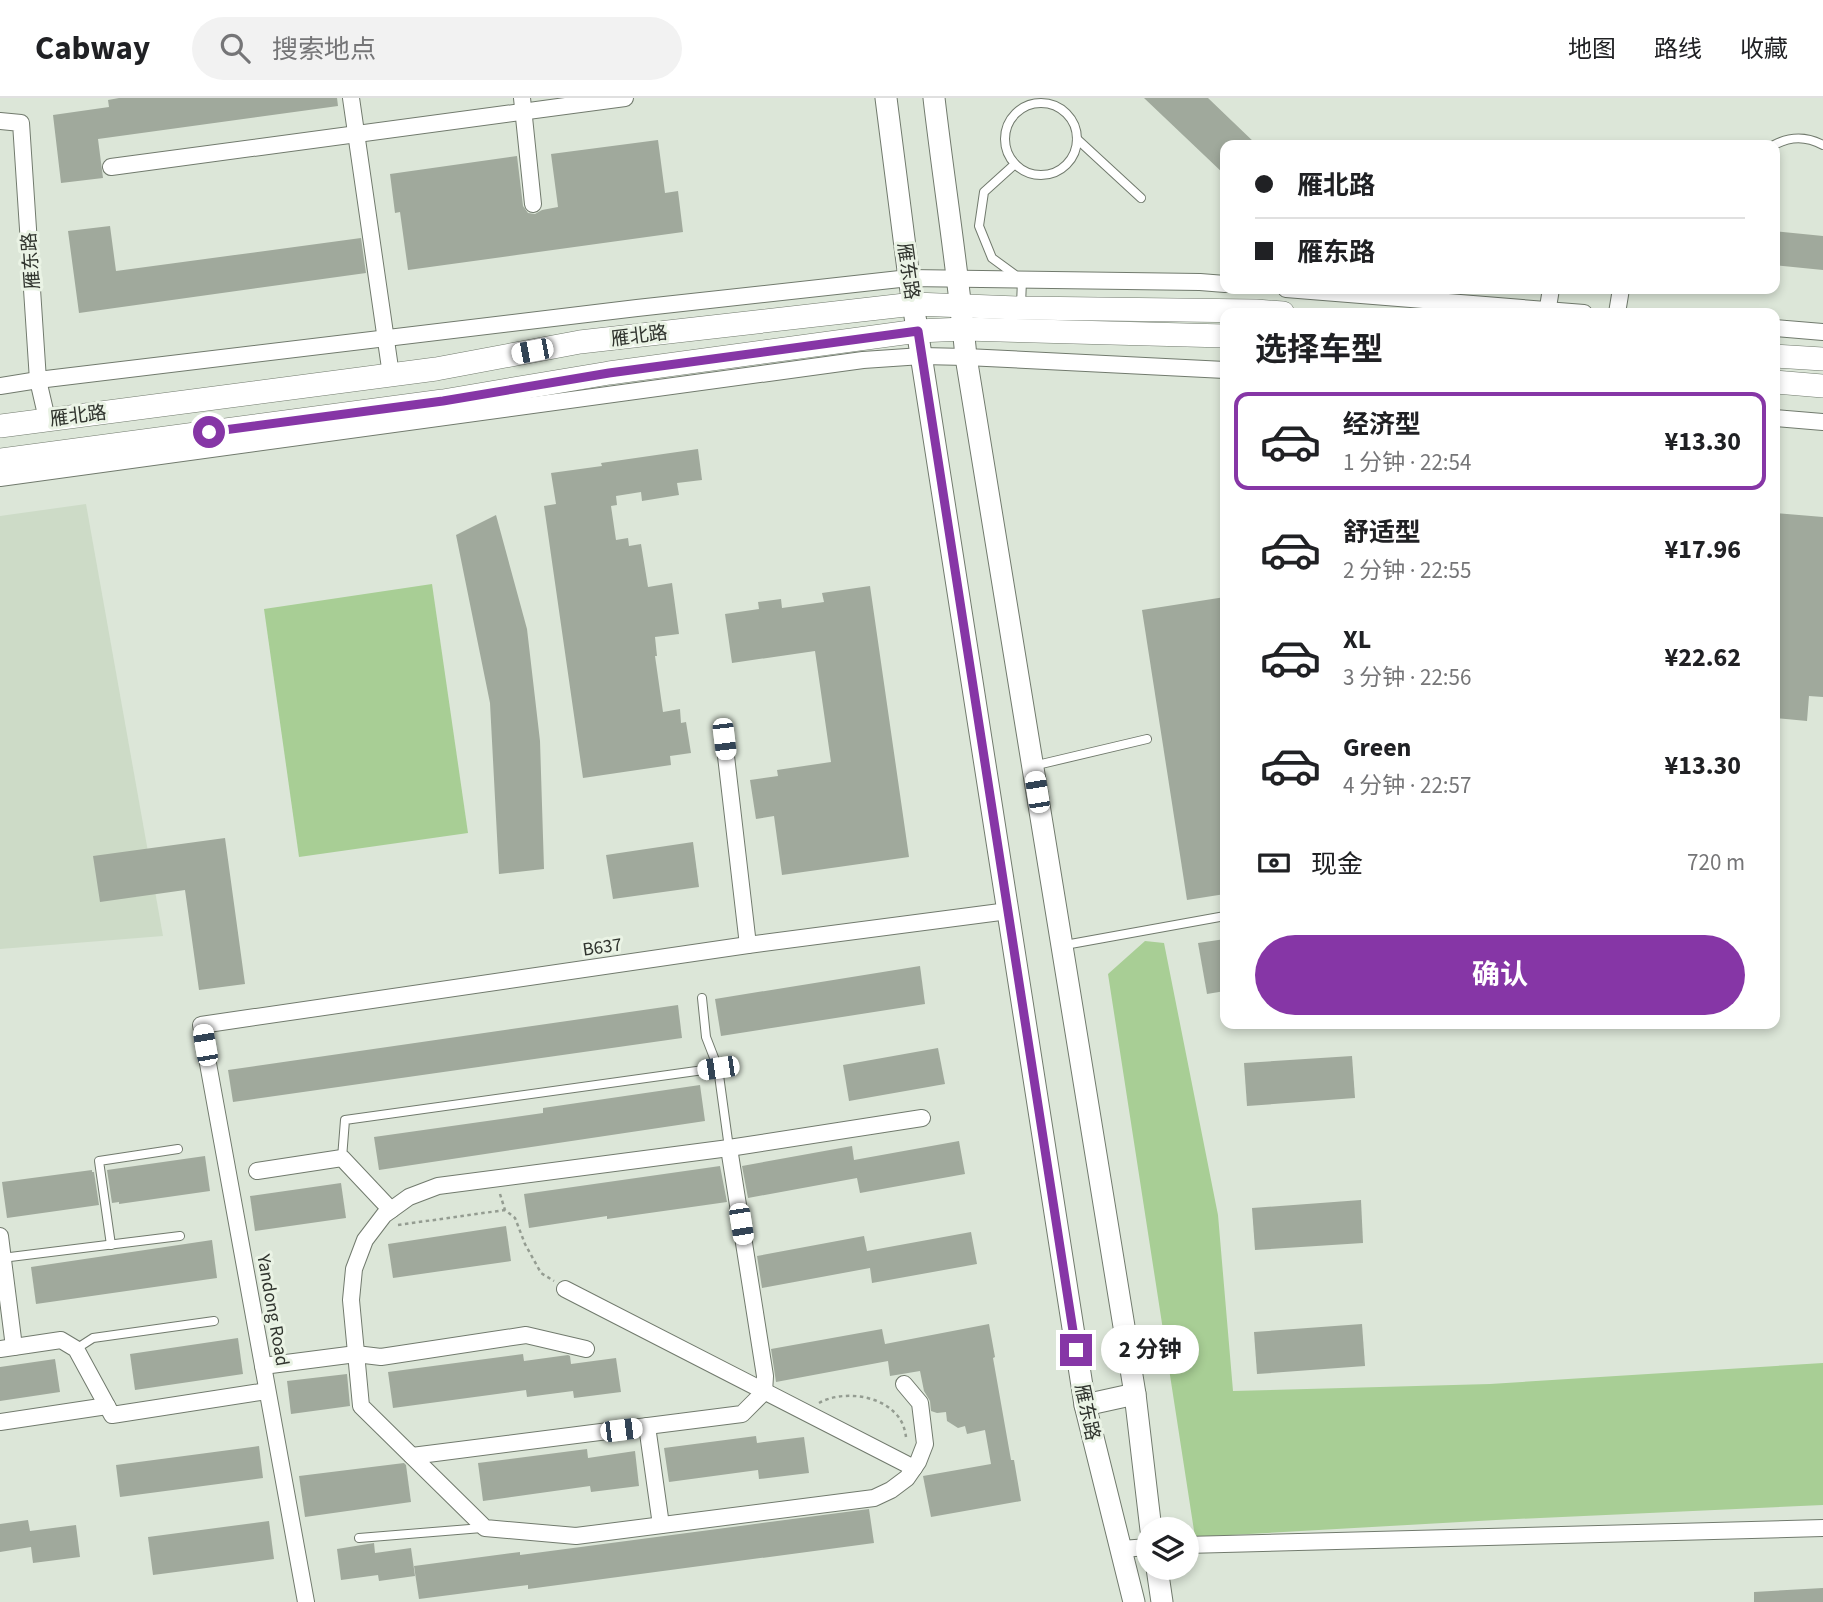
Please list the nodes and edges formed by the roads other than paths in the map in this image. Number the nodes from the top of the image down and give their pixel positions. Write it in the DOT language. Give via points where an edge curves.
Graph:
graph roads {
  1 [pos="351,98"];
  2 [pos="625,98"];
  3 [pos="886,98"];
  4 [pos="934,98"];
  5 [pos="523,105"];
  6 [pos="0,121"];
  7 [pos="356,134"];
  8 [pos="1077,139"];
  9 [pos="1780,142"];
  10 [pos="1823,145"];
  11 [pos="1015,164"];
  12 [pos="111,167"];
  13 [pos="1141,198"];
  14 [pos="533,204"];
  15 [pos="959,277"];
  16 [pos="909,278"];
  17 [pos="1022,280"];
  18 [pos="1220,284"];
  19 [pos="1343,294"];
  20 [pos="914,304"];
  21 [pos="961,305"];
  22 [pos="1021,308"];
  23 [pos="1502,308"];
  24 [pos="1220,311"];
  25 [pos="1780,328"];
  26 [pos="964,329"];
  27 [pos="918,331"];
  28 [pos="1823,332"];
  29 [pos="1220,336"];
  30 [pos="386,338"];
  31 [pos="922,356"];
  32 [pos="1780,356"];
  33 [pos="966,357"];
  34 [pos="1823,359"];
  35 [pos="1220,370"];
  36 [pos="391,375"];
  37 [pos="38,380"];
  38 [pos="1780,382"];
  39 [pos="0,386"];
  40 [pos="1823,386"];
  41 [pos="1780,418"];
  42 [pos="47,419"];
  43 [pos="1823,422"];
  44 [pos="0,426"];
  45 [pos="0,460"];
  46 [pos="0,478"];
  47 [pos="724,739"];
  48 [pos="1147,739"];
  49 [pos="1033,766"];
  50 [pos="1008,911"];
  51 [pos="1220,917"];
  52 [pos="748,945"];
  53 [pos="1062,946"];
  54 [pos="702,998"];
  55 [pos="201,1025"];
  56 [pos="718,1068"];
  57 [pos="922,1118"];
  58 [pos="729,1148"];
  59 [pos="178,1149"];
  60 [pos="342,1158"];
  61 [pos="257,1171"];
  62 [pos="391,1210"];
  63 [pos="0,1236"];
  64 [pos="180,1236"];
  65 [pos="111,1245"];
  66 [pos="1,1258"];
  67 [pos="565,1289"];
  68 [pos="4,1298"];
  69 [pos="214,1321"];
  70 [pos="7,1348"];
  71 [pos="76,1349"];
  72 [pos="586,1349"];
  73 [pos="356,1354"];
  74 [pos="263,1366"];
  75 [pos="904,1384"];
  76 [pos="267,1391"];
  77 [pos="764,1392"];
  78 [pos="1135,1394"];
  79 [pos="1085,1405"];
  80 [pos="107,1406"];
  81 [pos="0,1422"];
  82 [pos="647,1426"];
  83 [pos="412,1456"];
  84 [pos="910,1466"];
  85 [pos="1149,1517"];
  86 [pos="661,1525"];
  87 [pos="485,1528"];
  88 [pos="1823,1528"];
  89 [pos="359,1538"];
  90 [pos="1199,1545"];
  91 [pos="1136,1548"];
  92 [pos="1122,1549"];
  93 [pos="1159,1580"];
  94 [pos="306,1602"];
  95 [pos="1134,1602"];
  96 [pos="1162,1602"];
  1 -- 7 [label="street"];
  2 -- 5 [label="street"];
  3 -- 16 [label="main road, 雁东路"];
  4 -- 15 [label="main road"];
  5 -- 7 [label="street"];
  5 -- 14 [label="street"];
  6 -- 37 [label="street, 雁东路" via="21,123"];
  7 -- 12 [label="street"];
  7 -- 30 [label="street"];
  8 -- 11 [label="lane" via="1069,162 1060,170 1036,175"];
  8 -- 11 [label="lane" via="1070,117 1061,109 1050,104 1027,105 1017,111 1005,132 1004,143"];
  8 -- 13 [label="lane"];
  9 -- 10 [label="lane" via="1798,137"];
  11 -- 17 [label="lane" via="984,192 979,226 992,258"];
  15 -- 16 [label="street"];
  15 -- 17 [label="street"];
  15 -- 21 [label="main road"];
  16 -- 20 [label="main road, 雁东路"];
  16 -- 30 [label="street"];
  17 -- 18 [label="street"];
  17 -- 22 [label="lane"];
  19 -- 23 [label="street"];
  20 -- 21 [label="main road, 雁北路"];
  20 -- 27 [label="main road, 雁东路"];
  20 -- 36 [label="main road, 雁北路" via="580,342"];
  21 -- 22 [label="main road, 雁北路"];
  21 -- 26 [label="main road"];
  22 -- 24 [label="main road, 雁北路"];
  25 -- 28 [label="street"];
  26 -- 27 [label="main road, 雁北路"];
  26 -- 29 [label="main road, 雁北路"];
  26 -- 33 [label="main road"];
  27 -- 31 [label="main road, 雁东路"];
  27 -- 45 [label="main road, 雁北路"];
  30 -- 36 [label="street"];
  30 -- 37 [label="street"];
  31 -- 33 [label="street"];
  31 -- 46 [label="street" via="849,362"];
  31 -- 50 [label="main road, 雁东路"];
  32 -- 34 [label="main road"];
  33 -- 35 [label="street"];
  33 -- 49 [label="main road"];
  36 -- 42 [label="main road, 雁北路"];
  37 -- 39 [label="street"];
  37 -- 42 [label="street, 雁东路"];
  38 -- 40 [label="main road"];
  41 -- 43 [label="street"];
  42 -- 44 [label="main road, 雁北路"];
  47 -- 52 [label="street"];
  48 -- 49 [label="lane"];
  49 -- 53 [label="main road"];
  50 -- 52 [label="street, B637"];
  50 -- 79 [label="main road, 雁东路"];
  51 -- 53 [label="lane"];
  52 -- 55 [label="street, B637"];
  53 -- 78 [label="main road"];
  54 -- 56 [label="lane" via="706,1037"];
  55 -- 74 [label="street, Yandong Road"];
  56 -- 58 [label="lane"];
  56 -- 60 [label="lane" via="345,1120"];
  57 -- 58 [label="street"];
  58 -- 62 [label="street" via="438,1186 409,1196"];
  58 -- 77 [label="street"];
  59 -- 65 [label="lane" via="99,1161"];
  60 -- 61 [label="street"];
  60 -- 62 [label="street"];
  62 -- 73 [label="street" via="365,1240 354,1269 351,1300"];
  63 -- 66 [label="street"];
  64 -- 65 [label="lane"];
  65 -- 66 [label="lane"];
  66 -- 68 [label="street"];
  67 -- 77 [label="street"];
  68 -- 70 [label="street"];
  69 -- 71 [label="lane" via="93,1338"];
  70 -- 71 [label="street" via="61,1340"];
  71 -- 80 [label="street"];
  72 -- 73 [label="street" via="526,1335 381,1357"];
  73 -- 74 [label="street"];
  73 -- 83 [label="street" via="360,1406"];
  74 -- 76 [label="street, Yandong Road"];
  75 -- 84 [label="street" via="920,1403 925,1444 918,1462"];
  76 -- 80 [label="street" via="112,1415"];
  76 -- 94 [label="street, Yandong Road"];
  77 -- 82 [label="street" via="742,1414"];
  77 -- 84 [label="street"];
  78 -- 79 [label="main road"];
  78 -- 85 [label="main road"];
  79 -- 92 [label="main road, 雁东路"];
  80 -- 81 [label="street"];
  82 -- 83 [label="street"];
  82 -- 86 [label="street"];
  83 -- 87 [label="street"];
  84 -- 86 [label="street" via="907,1478 874,1498"];
  86 -- 87 [label="street" via="576,1536"];
  87 -- 89 [label="lane"];
  88 -- 90 [label="street"];
  91 -- 92 [label="street"];
  92 -- 95 [label="main road, 雁东路"];
  93 -- 96 [label="main road"];
}
